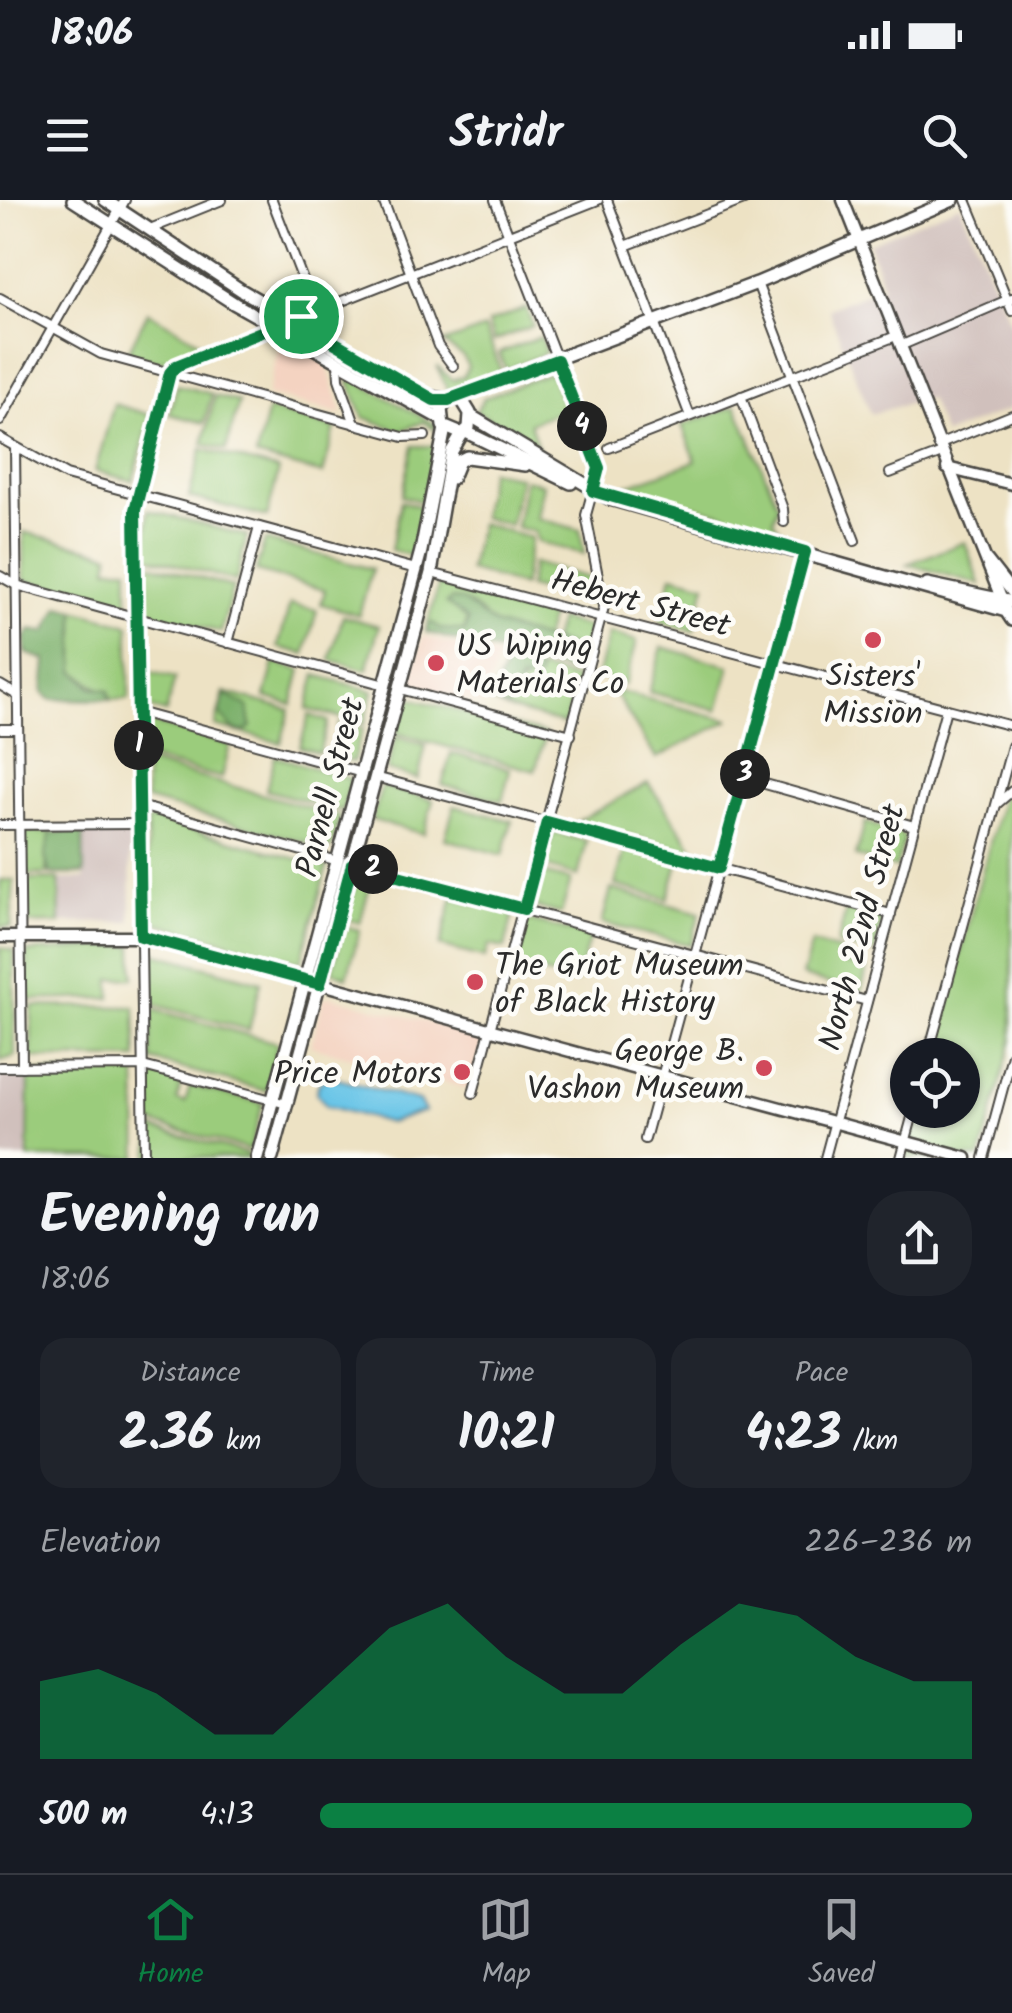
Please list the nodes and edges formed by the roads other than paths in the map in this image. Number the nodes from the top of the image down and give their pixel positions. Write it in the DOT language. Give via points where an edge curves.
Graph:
graph roads {
  1 [pos="74,200"];
  2 [pos="88,200"];
  3 [pos="105,200"];
  4 [pos="222,200"];
  5 [pos="272,200"];
  6 [pos="383,200"];
  7 [pos="495,200"];
  8 [pos="598,200"];
  9 [pos="607,200"];
  10 [pos="744,200"];
  11 [pos="842,200"];
  12 [pos="953,200"];
  13 [pos="966,200"];
  14 [pos="123,204"];
  15 [pos="113,222"];
  16 [pos="150,228"];
  17 [pos="508,236"];
  18 [pos="859,242"];
  19 [pos="625,246"];
  20 [pos="192,257"];
  21 [pos="412,274"];
  22 [pos="199,280"];
  23 [pos="757,283"];
  24 [pos="0,298"];
  25 [pos="1010,298"];
  26 [pos="316,310"];
  27 [pos="1012,311"];
  28 [pos="292,319"];
  29 [pos="655,322"];
  30 [pos="274,326"];
  31 [pos="52,328"];
  32 [pos="325,337"];
  33 [pos="898,341"];
  34 [pos="557,360"];
  35 [pos="338,362"];
  36 [pos="371,363"];
  37 [pos="454,366"];
  38 [pos="170,373"];
  39 [pos="794,376"];
  40 [pos="497,382"];
  41 [pos="741,396"];
  42 [pos="450,399"];
  43 [pos="470,413"];
  44 [pos="690,416"];
  45 [pos="1012,416"];
  46 [pos="0,421"];
  47 [pos="355,424"];
  48 [pos="443,424"];
  49 [pos="464,433"];
  50 [pos="425,436"];
  51 [pos="0,438"];
  52 [pos="15,446"];
  53 [pos="609,448"];
  54 [pos="940,449"];
  55 [pos="535,467"];
  56 [pos="947,468"];
  57 [pos="890,473"];
  58 [pos="1012,484"];
  59 [pos="589,489"];
  60 [pos="138,496"];
  61 [pos="444,501"];
  62 [pos="784,522"];
  63 [pos="259,527"];
  64 [pos="856,541"];
  65 [pos="805,552"];
  66 [pos="416,569"];
  67 [pos="431,573"];
  68 [pos="0,576"];
  69 [pos="16,585"];
  70 [pos="1009,606"];
  71 [pos="137,618"];
  72 [pos="602,618"];
  73 [pos="228,643"];
  74 [pos="775,664"];
  75 [pos="0,685"];
  76 [pos="385,685"];
  77 [pos="400,688"];
  78 [pos="18,695"];
  79 [pos="946,708"];
  80 [pos="138,712"];
  81 [pos="1012,726"];
  82 [pos="18,729"];
  83 [pos="0,730"];
  84 [pos="571,734"];
  85 [pos="1012,746"];
  86 [pos="362,773"];
  87 [pos="376,776"];
  88 [pos="744,778"];
  89 [pos="1012,791"];
  90 [pos="140,806"];
  91 [pos="996,807"];
  92 [pos="547,822"];
  93 [pos="20,824"];
  94 [pos="140,824"];
  95 [pos="0,825"];
  96 [pos="914,826"];
  97 [pos="338,860"];
  98 [pos="352,864"];
  99 [pos="719,868"];
  100 [pos="329,894"];
  101 [pos="524,909"];
  102 [pos="891,914"];
  103 [pos="20,936"];
  104 [pos="141,936"];
  105 [pos="0,937"];
  106 [pos="696,955"];
  107 [pos="305,980"];
  108 [pos="320,984"];
  109 [pos="867,1002"];
  110 [pos="491,1030"];
  111 [pos="933,1038"];
  112 [pos="1012,1055"];
  113 [pos="143,1066"];
  114 [pos="0,1067"];
  115 [pos="22,1067"];
  116 [pos="663,1076"];
  117 [pos="473,1093"];
  118 [pos="273,1100"];
  119 [pos="287,1104"];
  120 [pos="834,1122"];
  121 [pos="909,1128"];
  122 [pos="645,1139"];
  123 [pos="905,1141"];
  124 [pos="144,1158"];
  125 [pos="258,1158"];
  126 [pos="272,1158"];
  127 [pos="824,1158"];
  128 [pos="900,1158"];
  129 [pos="966,1158"];
  130 [pos="984,1158"];
  1 -- 15 [label="main road"];
  2 -- 14 [label="main road"];
  3 -- 14 [label="main road"];
  4 -- 16 [label="street"];
  5 -- 26 [label="street"];
  6 -- 21 [label="street"];
  7 -- 17 [label="street"];
  8 -- 17 [label="street"];
  9 -- 19 [label="street"];
  10 -- 19 [label="street"];
  11 -- 18 [label="street"];
  12 -- 18 [label="main road"];
  13 -- 25 [label="street"];
  14 -- 15 [label="street"];
  14 -- 16 [label="main road"];
  15 -- 20 [label="main road" via="130,224"];
  15 -- 22 [label="main road"];
  15 -- 31 [label="street"];
  16 -- 20 [label="main road"];
  17 -- 21 [label="street"];
  17 -- 34 [label="street"];
  18 -- 23 [label="main road"];
  18 -- 33 [label="street"];
  19 -- 29 [label="street"];
  20 -- 28 [label="main road"];
  21 -- 26 [label="street"];
  21 -- 37 [label="street" via="438,346"];
  22 -- 28 [label="main road"];
  22 -- 30 [label="main road"];
  23 -- 29 [label="main road"];
  23 -- 39 [label="street"];
  24 -- 31 [label="street"];
  25 -- 27 [label="street"];
  25 -- 33 [label="street"];
  26 -- 28 [label="street"];
  26 -- 32 [label="street"];
  28 -- 30 [label="street"];
  28 -- 32 [label="main road"];
  29 -- 34 [label="main road"];
  29 -- 44 [label="street"];
  30 -- 35 [label="main road"];
  30 -- 36 [label="main road"];
  30 -- 38 [label="street"];
  31 -- 38 [label="street" via="101,354"];
  31 -- 46 [label="street"];
  32 -- 36 [label="main road"];
  33 -- 39 [label="street"];
  33 -- 54 [label="street"];
  34 -- 40 [label="main road"];
  34 -- 59 [label="street" via="599,468"];
  35 -- 47 [label="street"];
  35 -- 48 [label="main road" via="430,409"];
  36 -- 42 [label="main road" via="430,398"];
  38 -- 47 [label="street"];
  38 -- 60 [label="street"];
  39 -- 41 [label="street"];
  39 -- 64 [label="street"];
  40 -- 42 [label="main road"];
  40 -- 43 [label="main road" via="477,395"];
  41 -- 44 [label="street"];
  41 -- 62 [label="street"];
  42 -- 43 [label="main road" via="462,400"];
  42 -- 48 [label="main road, Parnell Street"];
  43 -- 49 [label="main road, Parnell Street"];
  43 -- 59 [label="main road"];
  44 -- 53 [label="street"];
  45 -- 54 [label="street"];
  47 -- 50 [label="street"];
  48 -- 49 [label="main road"];
  48 -- 66 [label="main road, Parnell Street"];
  49 -- 55 [label="main road"];
  49 -- 61 [label="main road, Parnell Street" via="452,451"];
  51 -- 52 [label="street"];
  52 -- 60 [label="street" via="66,474"];
  52 -- 69 [label="street"];
  54 -- 56 [label="street"];
  54 -- 57 [label="street"];
  55 -- 59 [label="main road"];
  55 -- 61 [label="main road" via="468,456 456,467"];
  56 -- 58 [label="street"];
  56 -- 70 [label="street"];
  59 -- 65 [label="main road"];
  59 -- 72 [label="street" via="586,515"];
  60 -- 63 [label="street"];
  60 -- 71 [label="street"];
  61 -- 67 [label="main road, Parnell Street"];
  63 -- 66 [label="street"];
  63 -- 73 [label="street"];
  65 -- 70 [label="main road"];
  65 -- 74 [label="street"];
  66 -- 76 [label="main road, Parnell Street"];
  67 -- 72 [label="street, Hebert Street"];
  67 -- 77 [label="main road, Parnell Street"];
  68 -- 69 [label="street"];
  69 -- 71 [label="street"];
  69 -- 78 [label="street"];
  71 -- 73 [label="street"];
  71 -- 80 [label="street"];
  72 -- 74 [label="street, Hebert Street"];
  72 -- 84 [label="street"];
  73 -- 76 [label="street"];
  74 -- 79 [label="street, Hebert Street"];
  74 -- 88 [label="street"];
  75 -- 78 [label="street"];
  76 -- 86 [label="main road, Parnell Street"];
  77 -- 84 [label="street"];
  77 -- 87 [label="main road, Parnell Street"];
  78 -- 82 [label="street"];
  79 -- 81 [label="street, Hebert Street"];
  79 -- 96 [label="street, North 22nd Street"];
  80 -- 86 [label="street"];
  80 -- 90 [label="street"];
  82 -- 83 [label="street"];
  82 -- 93 [label="street"];
  84 -- 92 [label="street"];
  85 -- 91 [label="street"];
  86 -- 97 [label="main road, Parnell Street"];
  87 -- 92 [label="street"];
  87 -- 98 [label="main road, Parnell Street"];
  88 -- 96 [label="street"];
  88 -- 99 [label="street"];
  89 -- 91 [label="street"];
  90 -- 94 [label="street"];
  90 -- 97 [label="street"];
  91 -- 111 [label="street"];
  92 -- 99 [label="street"];
  92 -- 101 [label="street"];
  93 -- 94 [label="street"];
  93 -- 95 [label="street"];
  93 -- 103 [label="street"];
  94 -- 104 [label="street"];
  96 -- 102 [label="street, North 22nd Street"];
  97 -- 100 [label="main road, Parnell Street"];
  98 -- 101 [label="street"];
  98 -- 108 [label="main road, Parnell Street"];
  99 -- 102 [label="street"];
  99 -- 106 [label="street"];
  100 -- 107 [label="main road, Parnell Street"];
  100 -- 108 [label="main road"];
  101 -- 106 [label="street"];
  101 -- 110 [label="street"];
  102 -- 109 [label="street, North 22nd Street"];
  103 -- 104 [label="street"];
  103 -- 105 [label="street"];
  103 -- 115 [label="street"];
  104 -- 107 [label="street"];
  104 -- 113 [label="street"];
  106 -- 109 [label="street"];
  106 -- 116 [label="street"];
  107 -- 108 [label="street"];
  107 -- 118 [label="main road, Parnell Street"];
  108 -- 110 [label="street"];
  108 -- 119 [label="main road, Parnell Street"];
  109 -- 120 [label="street, North 22nd Street"];
  110 -- 116 [label="street"];
  110 -- 117 [label="street"];
  112 -- 130 [label="street"];
  113 -- 115 [label="street"];
  113 -- 118 [label="street"];
  113 -- 124 [label="street"];
  114 -- 115 [label="street"];
  116 -- 120 [label="street"];
  116 -- 122 [label="street"];
  118 -- 119 [label="street"];
  118 -- 125 [label="main road, Parnell Street"];
  119 -- 126 [label="main road, Parnell Street"];
  120 -- 123 [label="street"];
  120 -- 127 [label="street, North 22nd Street"];
  121 -- 123 [label="street"];
  123 -- 128 [label="street"];
  123 -- 129 [label="street"];
}
